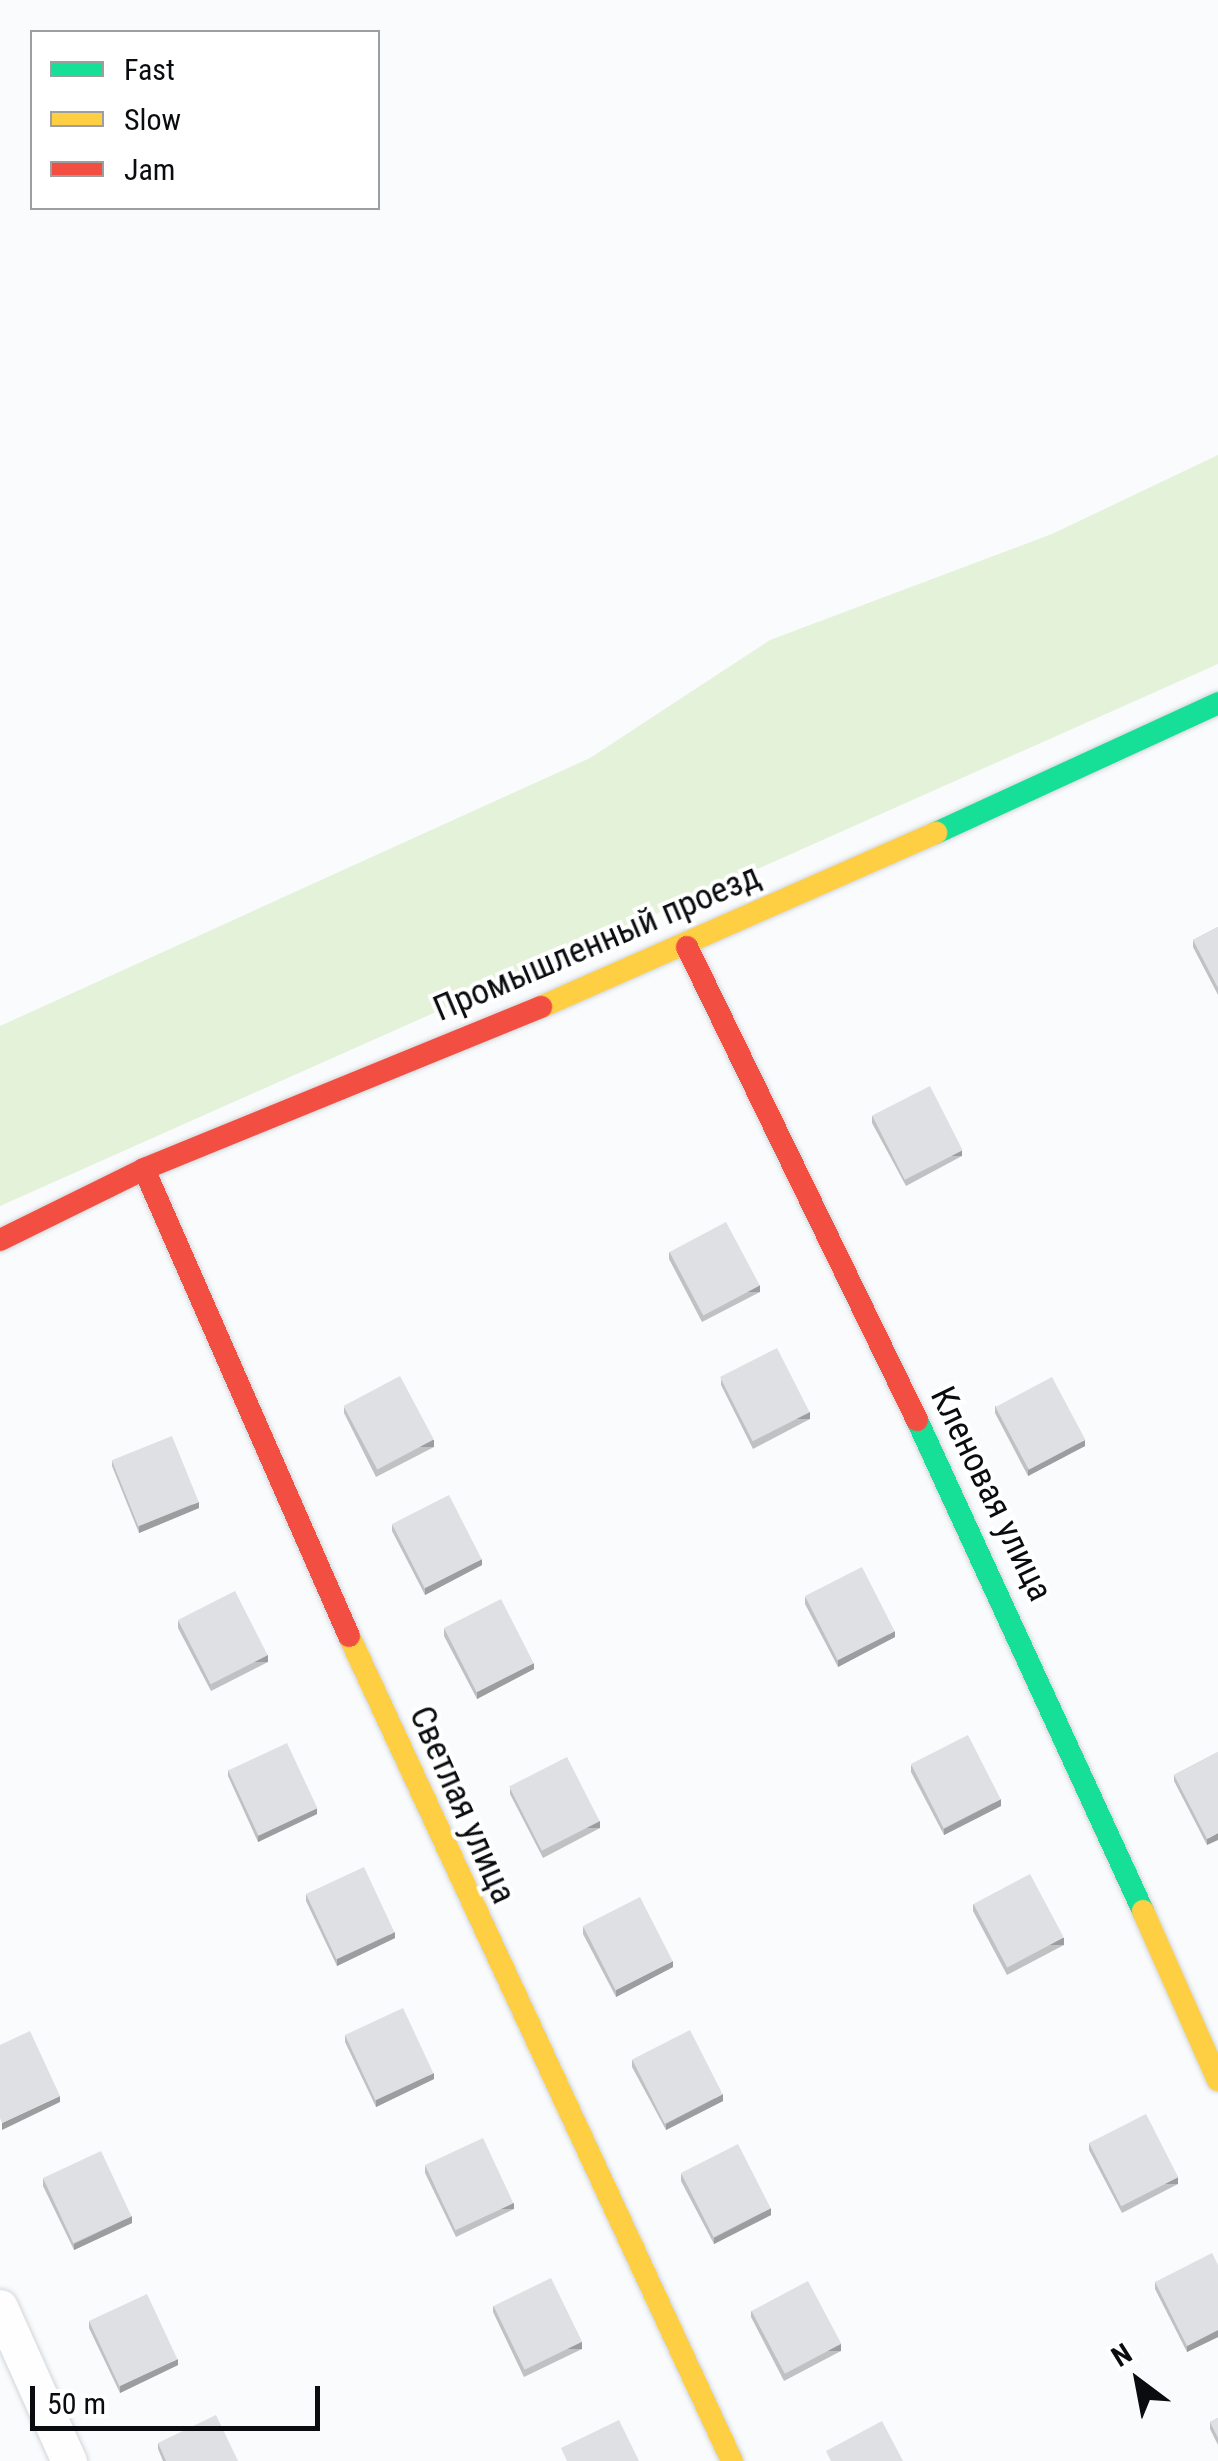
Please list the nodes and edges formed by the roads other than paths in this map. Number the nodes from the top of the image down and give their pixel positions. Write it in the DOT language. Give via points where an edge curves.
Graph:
graph roads {
  1 [pos="1218,703"];
  2 [pos="687,947"];
  3 [pos="144,1170"];
  4 [pos="0,1240"];
  5 [pos="1218,2080"];
  6 [pos="0,2307"];
  7 [pos="70,2461"];
  8 [pos="732,2461"];
  1 -- 2 [label="street, Промышленный проезд"];
  2 -- 3 [label="street, Промышленный проезд"];
  2 -- 5 [label="street, Кленовая улица" via="1001,1592"];
  3 -- 4 [label="street, Промышленный проезд"];
  3 -- 8 [label="street, Светлая улица" via="452,1872"];
  6 -- 7 [label="street"];
}
